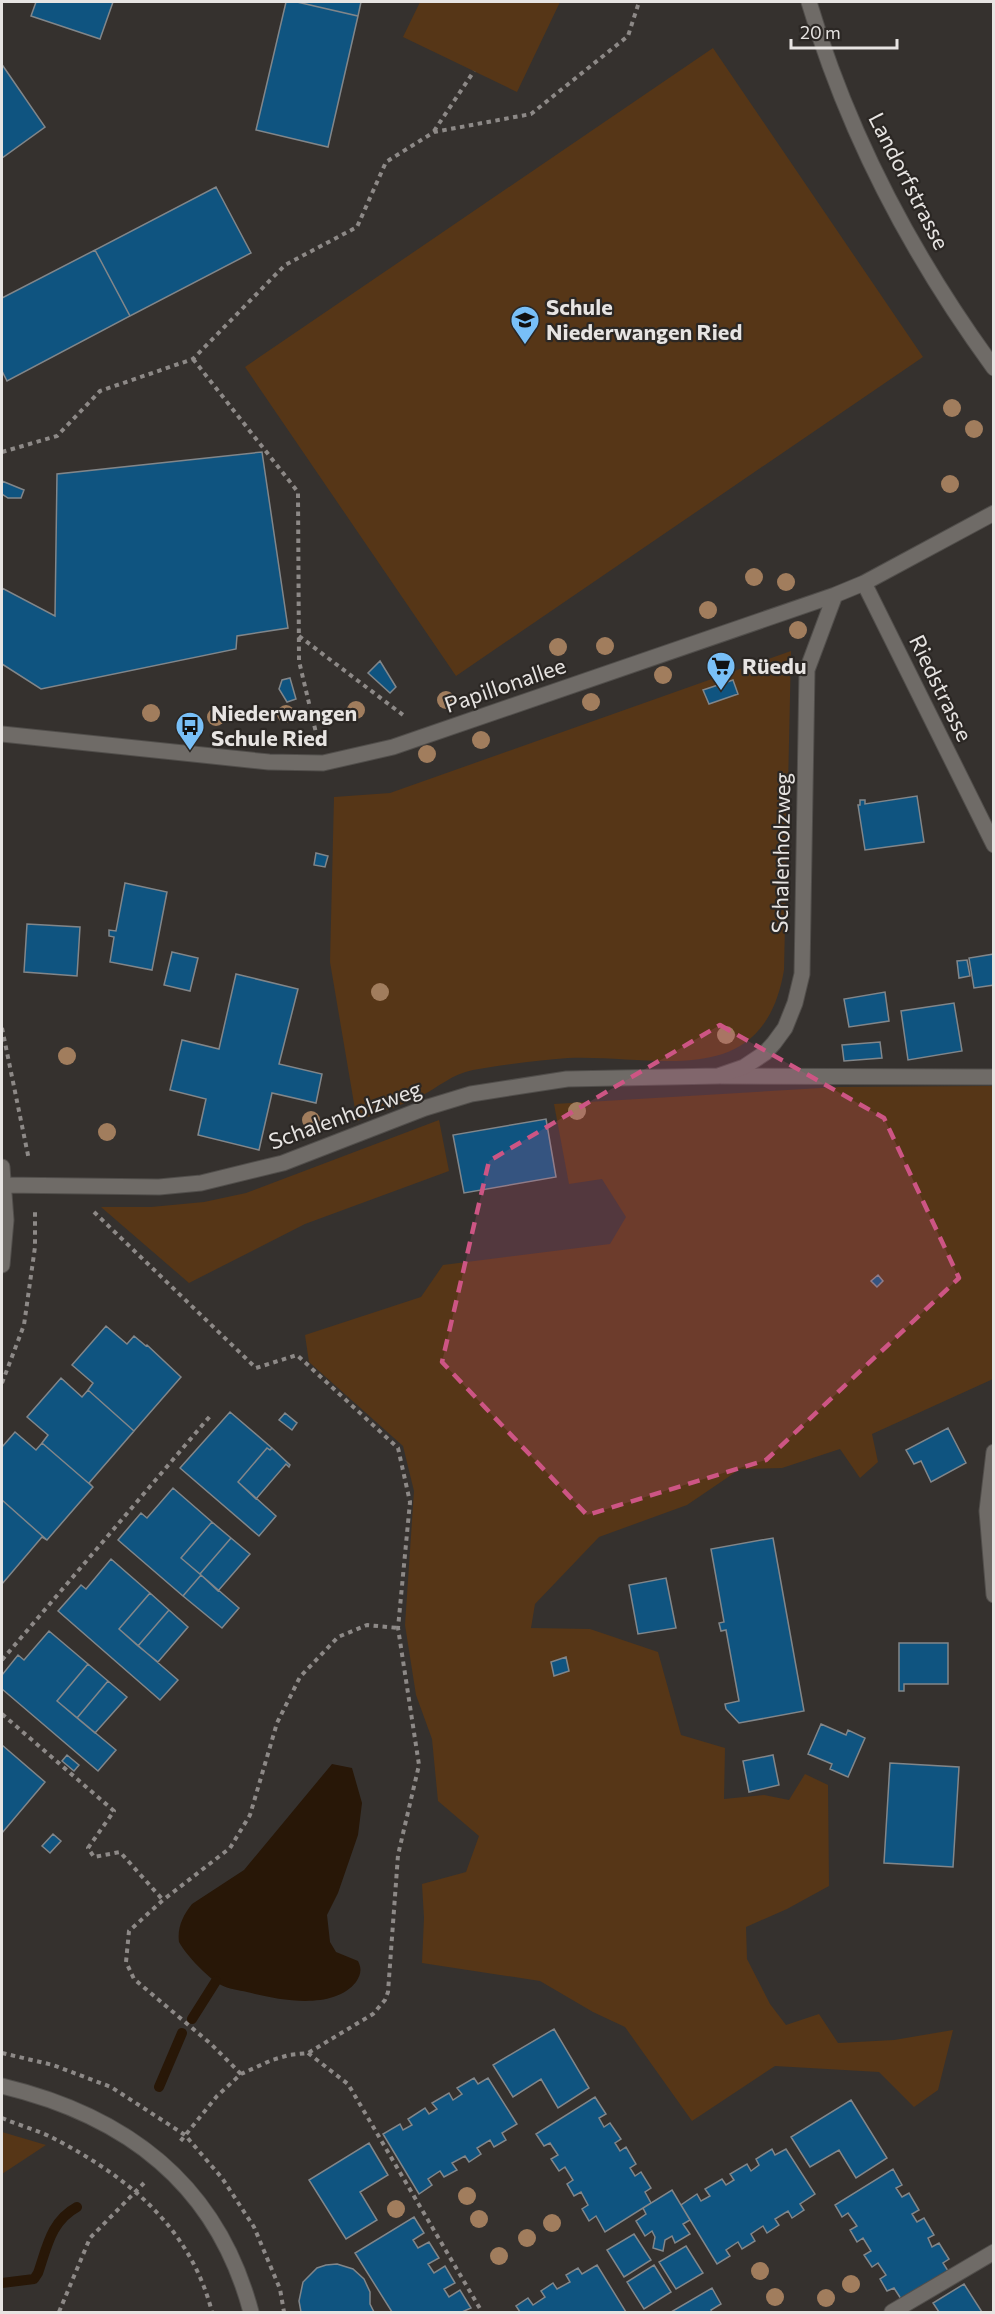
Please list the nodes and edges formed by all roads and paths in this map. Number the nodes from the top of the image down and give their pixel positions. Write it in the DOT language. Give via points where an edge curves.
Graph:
graph roads {
  1 [pos="639,2"];
  2 [pos="809,2"];
  3 [pos="474,71"];
  4 [pos="434,132"];
  5 [pos="193,359"];
  6 [pos="993,368"];
  7 [pos="2,452"];
  8 [pos="993,513"];
  9 [pos="864,583"];
  10 [pos="835,595"];
  11 [pos="298,636"];
  12 [pos="2,734"];
  13 [pos="429,735"];
  14 [pos="323,763"];
  15 [pos="993,845"];
  16 [pos="2,1028"];
  17 [pos="718,1076"];
  18 [pos="993,1077"];
  19 [pos="2,1167"];
  20 [pos="4,1185"];
  21 [pos="75,1185"];
  22 [pos="34,1187"];
  23 [pos="2,1265"];
  24 [pos="2,1383"];
  25 [pos="211,1415"];
  26 [pos="993,1452"];
  27 [pos="993,1595"];
  28 [pos="398,1628"];
  29 [pos="2,1660"];
  30 [pos="2,1714"];
  31 [pos="163,1900"];
  32 [pos="308,2053"];
  33 [pos="241,2074"];
  34 [pos="2,2086"];
  35 [pos="2,2118"];
  36 [pos="162,2163"];
  37 [pos="136,2191"];
  38 [pos="993,2252"];
  39 [pos="59,2313"];
  40 [pos="212,2313"];
  41 [pos="251,2313"];
  42 [pos="482,2313"];
  43 [pos="892,2313"];
  1 -- 4 [label="path" via="628,36 531,114"];
  2 -- 6 [label="street, Landorfstrasse" via="822,46 885,191 944,297"];
  3 -- 4 [label="path"];
  4 -- 5 [label="path" via="386,162 357,226 285,265"];
  5 -- 7 [label="path" via="100,391 57,436"];
  5 -- 11 [label="path" via="298,492"];
  8 -- 9 [label="street, Papillonallee"];
  9 -- 10 [label="street, Papillonallee"];
  9 -- 15 [label="street, Riedstrasse"];
  10 -- 13 [label="street, Papillonallee"];
  10 -- 17 [label="street, Schalenholzweg" via="807,670 802,974 795,1003 785,1028 765,1053 744,1067"];
  11 -- 13 [label="path"];
  11 -- 14 [label="path" via="299,661"];
  12 -- 14 [label="street, Papillonallee" via="269,762"];
  13 -- 14 [label="street, Papillonallee"];
  16 -- 22 [label="path"];
  17 -- 18 [label="street, Schalenholzweg"];
  17 -- 21 [label="street, Schalenholzweg" via="593,1077 537,1082 447,1101 283,1163 240,1175 159,1187"];
  19 -- 20 [label="street"];
  20 -- 22 [label="street, Schalenholzweg"];
  20 -- 23 [label="street"];
  21 -- 22 [label="street, Schalenholzweg"];
  21 -- 28 [label="path" via="85,1203 256,1368 297,1355 398,1448 410,1502"];
  22 -- 24 [label="path" via="35,1247 24,1325"];
  25 -- 29 [label="path"];
  26 -- 27 [label="street" via="987,1510"];
  28 -- 31 [label="path" via="367,1625 338,1636 300,1677 277,1723 250,1815 230,1848"];
  28 -- 32 [label="path" via="419,1765 398,1855 388,1992 373,2014"];
  30 -- 31 [label="path" via="114,1811 88,1848 94,1857 120,1852"];
  31 -- 33 [label="path" via="129,1931 126,1962 134,1979 212,2044"];
  32 -- 33 [label="path" via="272,2060"];
  32 -- 42 [label="path" via="348,2084"];
  33 -- 36 [label="path" via="217,2096"];
  34 -- 36 [label="street" via="95,2118"];
  35 -- 37 [label="path" via="51,2137"];
  36 -- 41 [label="street" via="208,2215 237,2271"];
  37 -- 39 [label="path" via="90,2238"];
  37 -- 40 [label="path" via="162,2217 189,2255"];
  38 -- 43 [label="street"];
}
